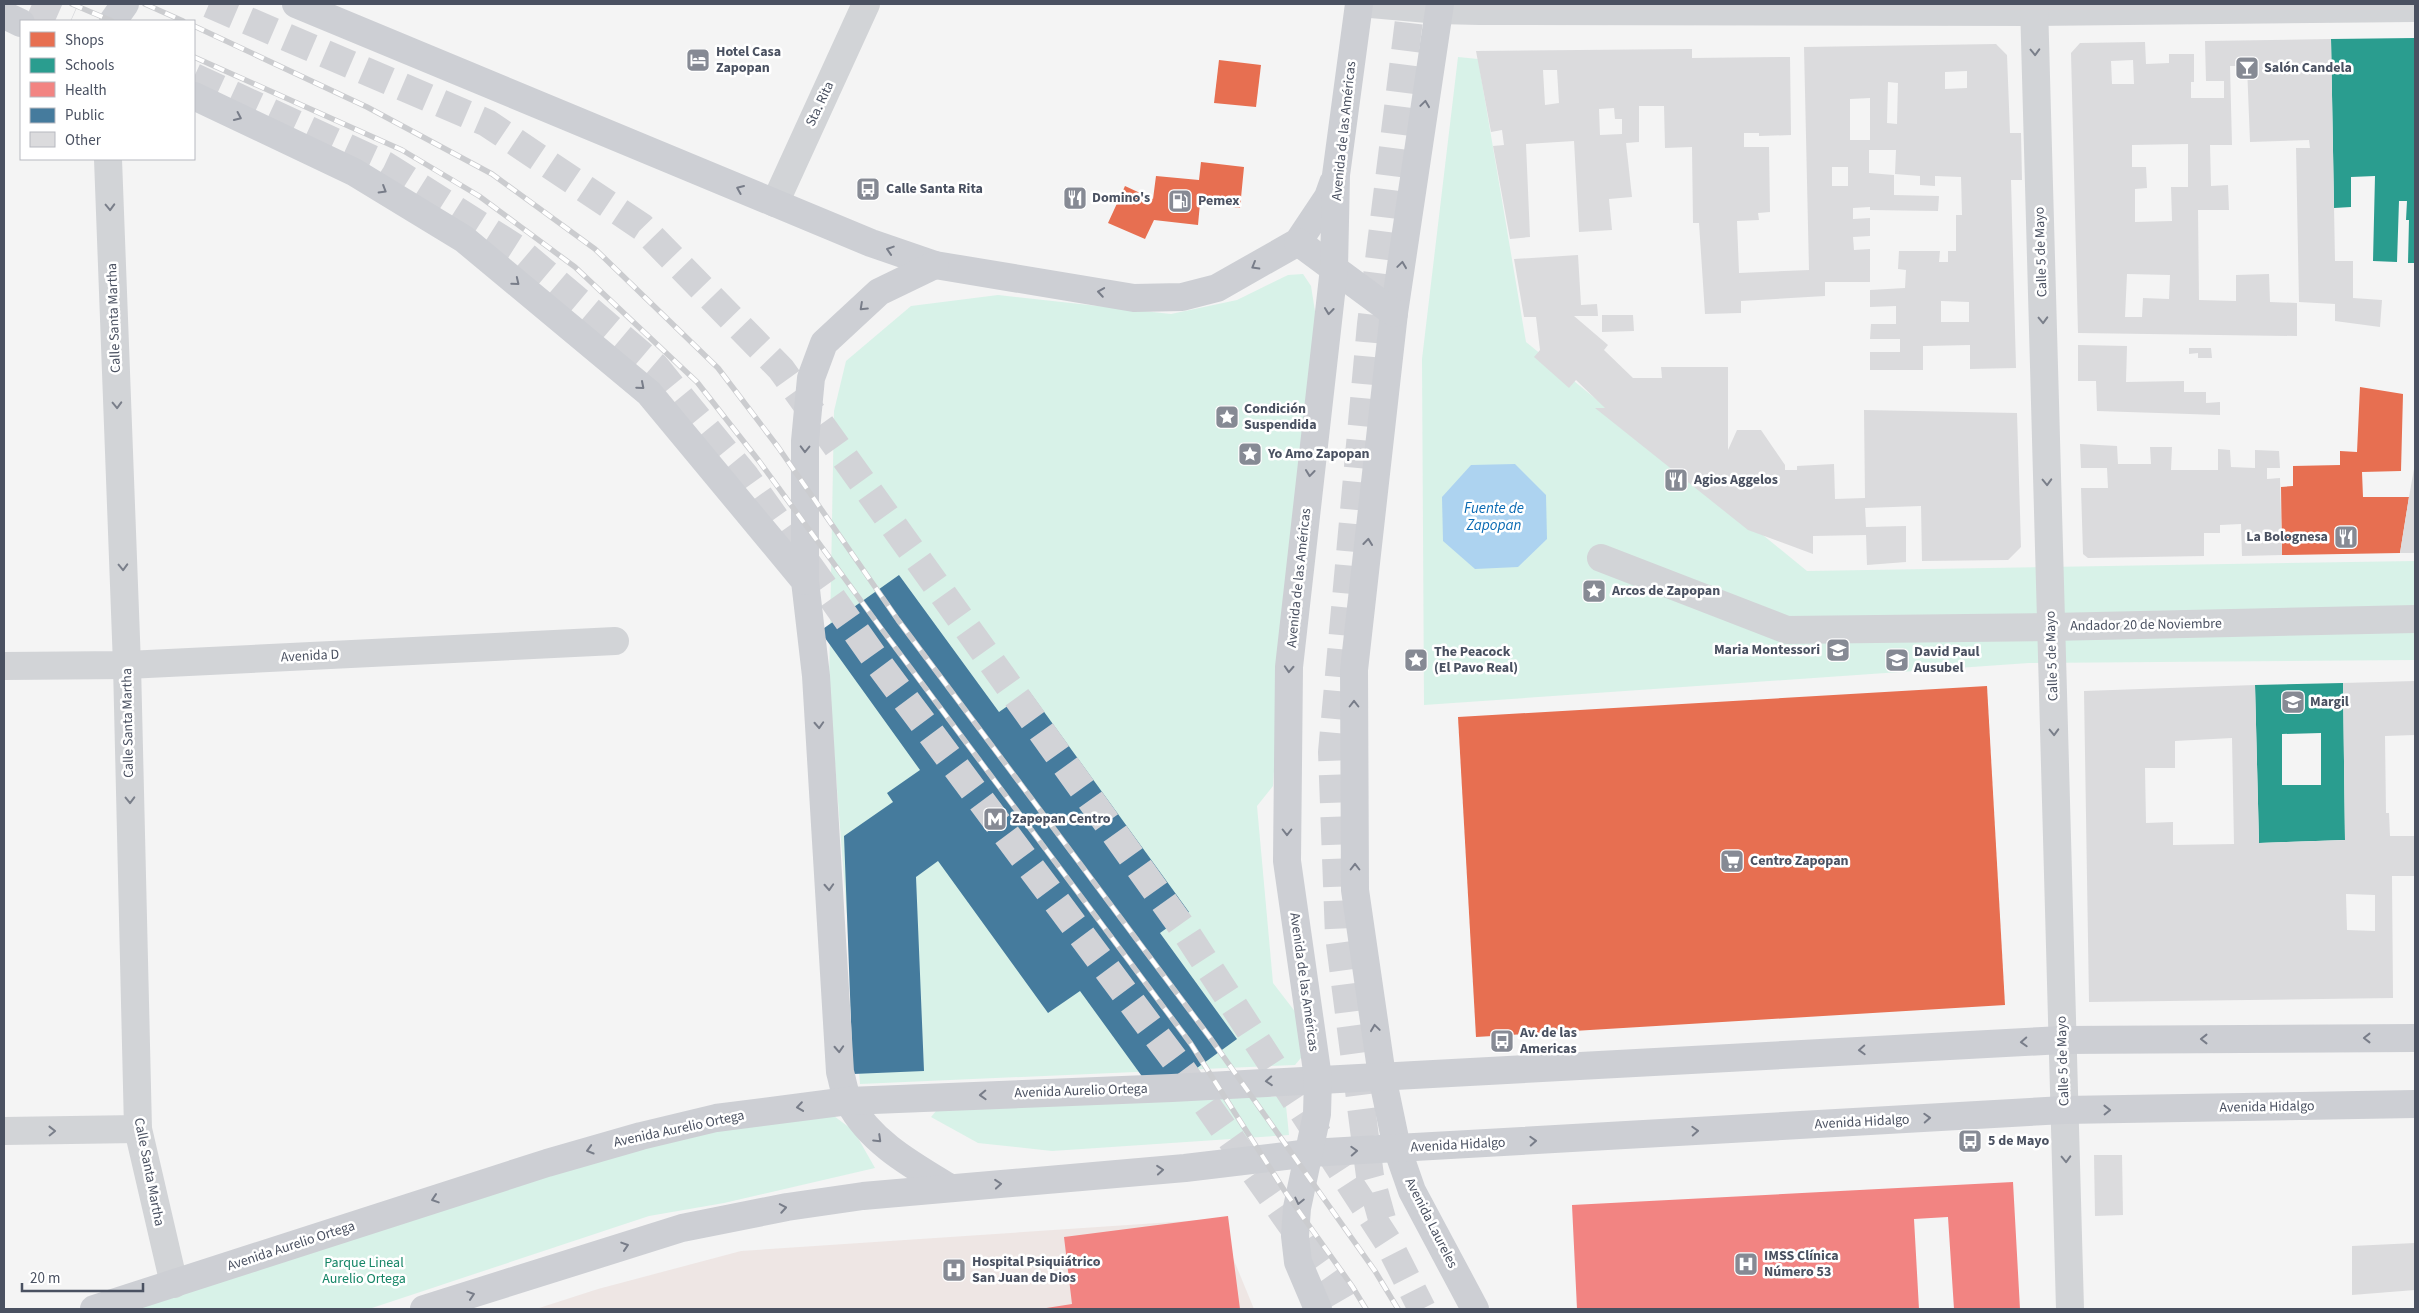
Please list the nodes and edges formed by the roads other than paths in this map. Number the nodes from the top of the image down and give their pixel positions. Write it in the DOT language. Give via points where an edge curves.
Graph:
graph roads {
  1 [pos="125,4"];
  2 [pos="296,4"];
  3 [pos="866,4"];
  4 [pos="1359,4"];
  5 [pos="1371,4"];
  6 [pos="1439,7"];
  7 [pos="2034,8"];
  8 [pos="2415,8"];
  9 [pos="4,15"];
  10 [pos="113,20"];
  11 [pos="20,23"];
  12 [pos="195,96"];
  13 [pos="108,160"];
  14 [pos="1336,175"];
  15 [pos="774,203"];
  16 [pos="1298,242"];
  17 [pos="935,265"];
  18 [pos="1334,268"];
  19 [pos="1394,313"];
  20 [pos="1601,558"];
  21 [pos="805,581"];
  22 [pos="2415,618"];
  23 [pos="2051,627"];
  24 [pos="615,641"];
  25 [pos="4,666"];
  26 [pos="127,666"];
  27 [pos="2415,1038"];
  28 [pos="2062,1040"];
  29 [pos="1382,1076"];
  30 [pos="1318,1078"];
  31 [pos="848,1101"];
  32 [pos="2415,1104"];
  33 [pos="2064,1110"];
  34 [pos="138,1129"];
  35 [pos="4,1132"];
  36 [pos="1397,1148"];
  37 [pos="1310,1153"];
  38 [pos="950,1188"];
  39 [pos="174,1284"];
  40 [pos="94,1309"];
  41 [pos="424,1309"];
  42 [pos="1318,1309"];
  43 [pos="1475,1309"];
  44 [pos="2070,1309"];
  1 -- 10 [label="main road"];
  15 -- 2 [label="main road, one-way"];
  3 -- 15 [label="street, Sta. Rita"];
  4 -- 14 [label="main road, Avenida de las Américas"];
  5 -- 6 [label="street"];
  6 -- 7 [label="street"];
  19 -- 6 [label="main road, one-way"];
  7 -- 8 [label="street"];
  7 -- 23 [label="street, Calle 5 de Mayo, one-way"];
  9 -- 11 [label="main road"];
  12 -- 21 [label="main road, one-way" via="354,172 464,239 649,394"];
  13 -- 26 [label="street, Calle Santa Martha, one-way"];
  14 -- 16 [label="main road" via="1328,197"];
  14 -- 18 [label="main road, Avenida de las Américas"];
  17 -- 15 [label="main road, one-way"];
  16 -- 17 [label="main road, one-way" via="1217,288 1182,298 1134,298"];
  16 -- 18 [label="main road"];
  17 -- 21 [label="main road, one-way" via="879,292 824,343 811,378 805,441"];
  18 -- 19 [label="main road"];
  18 -- 30 [label="main road, Avenida de las Américas, one-way" via="1289,667 1287,861"];
  29 -- 19 [label="main road, one-way" via="1355,890 1354,670"];
  20 -- 23 [label="street, Andador 20 de Noviembre" via="1787,630"];
  21 -- 31 [label="main road, one-way" via="816,676 840,1072"];
  22 -- 23 [label="street, Andador 20 de Noviembre"];
  23 -- 28 [label="street, Calle 5 de Mayo, one-way"];
  24 -- 26 [label="street, Avenida D"];
  25 -- 26 [label="street, Avenida D"];
  26 -- 34 [label="street, Calle Santa Martha, one-way"];
  27 -- 28 [label="main road, one-way"];
  28 -- 29 [label="main road, one-way"];
  28 -- 33 [label="street, Calle 5 de Mayo"];
  29 -- 30 [label="main road"];
  29 -- 36 [label="main road, Avenida Laureles"];
  30 -- 31 [label="main road, Avenida Aurelio Ortega, one-way" via="1172,1088"];
  30 -- 37 [label="main road, Avenida de las Américas" via="1317,1114"];
  31 -- 38 [label="main road, one-way" via="881,1143"];
  31 -- 39 [label="main road, Avenida Aurelio Ortega, one-way" via="716,1118 641,1136 547,1163"];
  33 -- 32 [label="main road, Avenida Hidalgo, one-way"];
  36 -- 33 [label="main road, Avenida Hidalgo, one-way"];
  33 -- 44 [label="street, Calle 5 de Mayo, one-way"];
  35 -- 34 [label="street, one-way"];
  34 -- 39 [label="street, Calle Santa Martha"];
  37 -- 36 [label="main road, Avenida Hidalgo, one-way"];
  36 -- 43 [label="main road, Avenida Laureles" via="1412,1191"];
  38 -- 37 [label="main road, one-way" via="1185,1168"];
  37 -- 42 [label="main road, one-way" via="1297,1208 1295,1236 1298,1262"];
  41 -- 38 [label="main road, one-way" via="682,1228 853,1197"];
  39 -- 40 [label="main road, Avenida Aurelio Ortega"];
}
